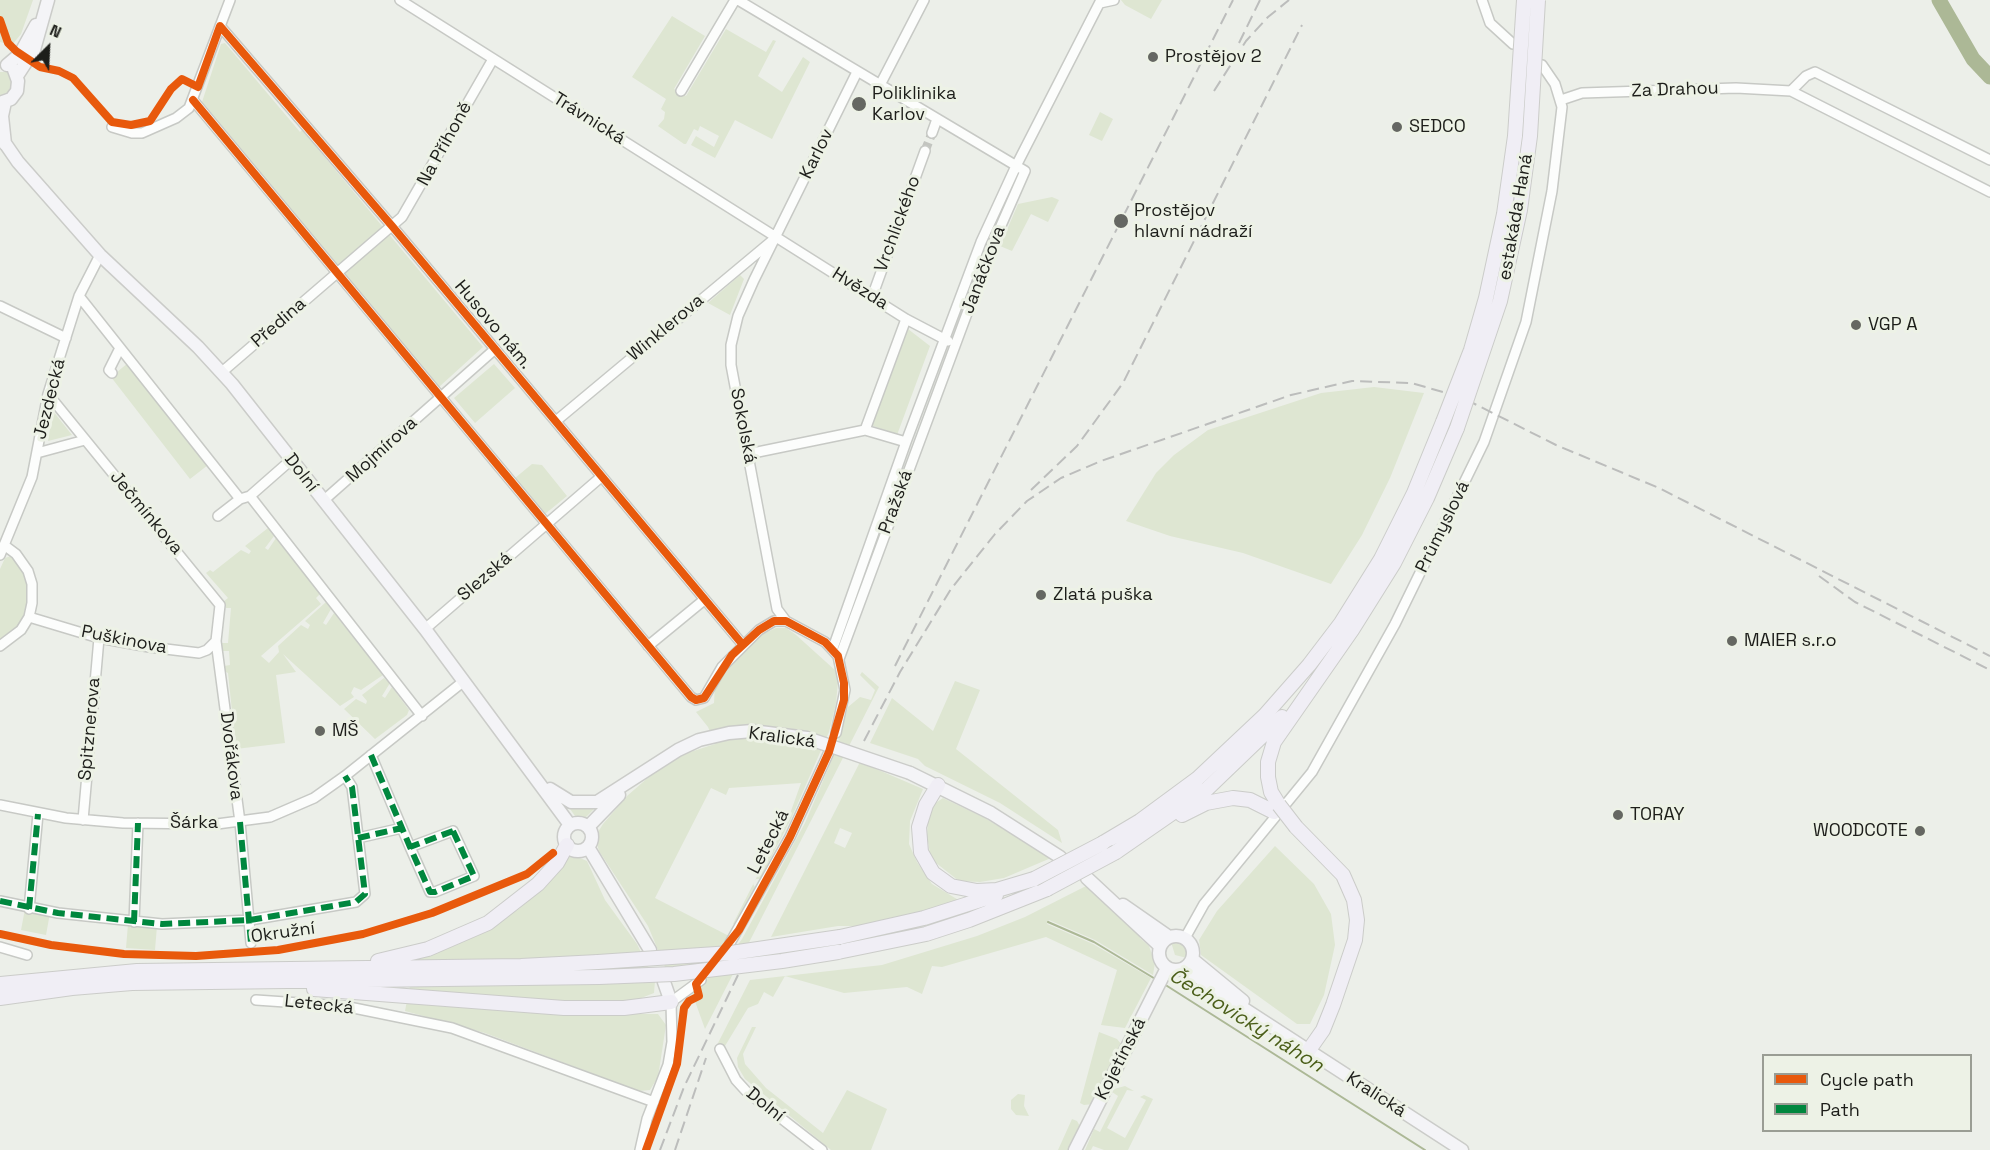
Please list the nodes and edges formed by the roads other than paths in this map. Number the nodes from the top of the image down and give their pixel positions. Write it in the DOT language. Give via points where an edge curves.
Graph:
graph roads {
  1 [pos="230,0"];
  2 [pos="400,0"];
  3 [pos="736,0"];
  4 [pos="924,0"];
  5 [pos="1482,0"];
  6 [pos="1524,0"];
  7 [pos="1538,0"];
  8 [pos="1101,1"];
  9 [pos="1113,1"];
  10 [pos="47,4"];
  11 [pos="220,26"];
  12 [pos="35,37"];
  13 [pos="1513,44"];
  14 [pos="493,59"];
  15 [pos="4,64"];
  16 [pos="1542,65"];
  17 [pos="857,72"];
  18 [pos="17,76"];
  19 [pos="880,85"];
  20 [pos="681,91"];
  21 [pos="1791,91"];
  22 [pos="193,100"];
  23 [pos="1561,100"];
  24 [pos="3,103"];
  25 [pos="937,119"];
  26 [pos="112,127"];
  27 [pos="932,133"];
  28 [pos="3,140"];
  29 [pos="925,150"];
  30 [pos="1990,160"];
  31 [pos="1020,168"];
  32 [pos="1990,192"];
  33 [pos="392,226"];
  34 [pos="777,237"];
  35 [pos="981,242"];
  36 [pos="992,246"];
  37 [pos="100,255"];
  38 [pos="336,274"];
  39 [pos="79,296"];
  40 [pos="872,297"];
  41 [pos="0,306"];
  42 [pos="956,309"];
  43 [pos="906,319"];
  44 [pos="945,338"];
  45 [pos="66,339"];
  46 [pos="955,345"];
  47 [pos="120,348"];
  48 [pos="494,350"];
  49 [pos="222,372"];
  50 [pos="112,373"];
  51 [pos="48,394"];
  52 [pos="440,398"];
  53 [pos="556,422"];
  54 [pos="865,430"];
  55 [pos="85,440"];
  56 [pos="906,442"];
  57 [pos="37,453"];
  58 [pos="748,454"];
  59 [pos="291,460"];
  60 [pos="601,477"];
  61 [pos="250,495"];
  62 [pos="240,499"];
  63 [pos="323,501"];
  64 [pos="218,516"];
  65 [pos="546,525"];
  66 [pos="4,545"];
  67 [pos="0,555"];
  68 [pos="704,600"];
  69 [pos="29,617"];
  70 [pos="786,621"];
  71 [pos="425,629"];
  72 [pos="99,638"];
  73 [pos="216,641"];
  74 [pos="743,645"];
  75 [pos="0,646"];
  76 [pos="648,646"];
  77 [pos="832,648"];
  78 [pos="839,659"];
  79 [pos="1319,675"];
  80 [pos="464,681"];
  81 [pos="422,716"];
  82 [pos="836,733"];
  83 [pos="829,752"];
  84 [pos="371,755"];
  85 [pos="647,771"];
  86 [pos="345,776"];
  87 [pos="539,780"];
  88 [pos="938,785"];
  89 [pos="0,805"];
  90 [pos="1276,808"];
  91 [pos="38,814"];
  92 [pos="83,820"];
  93 [pos="240,822"];
  94 [pos="138,823"];
  95 [pos="570,825"];
  96 [pos="588,827"];
  97 [pos="402,828"];
  98 [pos="1148,832"];
  99 [pos="358,838"];
  100 [pos="567,845"];
  101 [pos="410,847"];
  102 [pos="588,847"];
  103 [pos="1060,857"];
  104 [pos="1034,879"];
  105 [pos="1087,879"];
  106 [pos="1107,896"];
  107 [pos="0,901"];
  108 [pos="29,909"];
  109 [pos="250,920"];
  110 [pos="134,922"];
  111 [pos="1169,937"];
  112 [pos="1185,938"];
  113 [pos="730,943"];
  114 [pos="251,944"];
  115 [pos="1160,946"];
  116 [pos="0,947"];
  117 [pos="650,950"];
  118 [pos="27,955"];
  119 [pos="1189,963"];
  120 [pos="332,968"];
  121 [pos="1166,970"];
  122 [pos="701,980"];
  123 [pos="267,982"];
  124 [pos="664,982"];
  125 [pos="0,984"];
  126 [pos="0,998"];
  127 [pos="256,1000"];
  128 [pos="671,1002"];
  129 [pos="720,1049"];
  130 [pos="1309,1050"];
  131 [pos="654,1102"];
  132 [pos="640,1150"];
  133 [pos="822,1150"];
  134 [pos="1075,1150"];
  135 [pos="1462,1150"];
  1 -- 11 [label="street"];
  2 -- 14 [label="street, Trávnická"];
  3 -- 17 [label="street"];
  3 -- 20 [label="street"];
  4 -- 19 [label="street"];
  5 -- 13 [label="street" via="1490,23"];
  6 -- 104 [label="highway, estakáda Haná, bridge" via="1515,136 1486,298 1443,422 1381,559 1309,665 1265,715 1204,772 1140,821"];
  7 -- 79 [label="highway, estakáda Haná, bridge" via="1530,136 1520,210 1500,301 1457,428 1427,498 1394,563"];
  8 -- 9 [label="street, Janáčkova"];
  8 -- 31 [label="street, Janáčkova"];
  10 -- 12 [label="main road"];
  11 -- 22 [label="street"];
  11 -- 33 [label="street, Husovo nám."];
  12 -- 15 [label="main road" via="18,56"];
  12 -- 18 [label="main road"];
  14 -- 33 [label="street, Na Příhoně" via="415,197"];
  14 -- 34 [label="street, Trávnická"];
  15 -- 18 [label="main road"];
  16 -- 23 [label="street, Průmyslová"];
  17 -- 19 [label="street"];
  17 -- 34 [label="street, Karlov"];
  18 -- 24 [label="main road" via="16,93"];
  19 -- 25 [label="street"];
  21 -- 23 [label="street, Za Drahou" via="1736,88 1582,93"];
  21 -- 30 [label="street" via="1815,72"];
  21 -- 32 [label="street, Za Drahou"];
  22 -- 26 [label="street" via="183,114 142,133"];
  22 -- 38 [label="street"];
  23 -- 112 [label="street, Průmyslová" via="1552,191 1537,278 1526,322 1484,442 1395,624 1312,772 1204,904"];
  24 -- 28 [label="main road, Dolní"];
  25 -- 27 [label="street"];
  25 -- 31 [label="street"];
  28 -- 37 [label="main road, Dolní"];
  29 -- 40 [label="street, Vrchlického"];
  31 -- 35 [label="street, Janáčkova"];
  31 -- 36 [label="street, Janáčkova"];
  33 -- 38 [label="street, Na Příhoně"];
  33 -- 48 [label="street, Husovo nám."];
  34 -- 40 [label="street, Hvězda"];
  34 -- 53 [label="street, Winklerova"];
  34 -- 58 [label="street, Sokolská" via="738,316 731,345 731,365"];
  35 -- 36 [label="street"];
  35 -- 42 [label="street, Janáčkova"];
  36 -- 46 [label="street, Janáčkova"];
  37 -- 39 [label="street, Jezdecká"];
  37 -- 49 [label="main road, Dolní"];
  38 -- 49 [label="street, Předina"];
  38 -- 52 [label="street"];
  39 -- 45 [label="street, Jezdecká"];
  39 -- 47 [label="street"];
  40 -- 43 [label="street, Hvězda"];
  41 -- 45 [label="street"];
  42 -- 44 [label="street, Janáčkova"];
  42 -- 46 [label="street, Janáčkova"];
  43 -- 44 [label="street, Hvězda"];
  43 -- 54 [label="street"];
  44 -- 46 [label="street, Hvězda"];
  44 -- 56 [label="street, Janáčkova"];
  45 -- 51 [label="street, Jezdecká"];
  46 -- 78 [label="street, Pražská"];
  47 -- 50 [label="street" via="109,370"];
  47 -- 62 [label="street"];
  48 -- 52 [label="street, Mojmírova"];
  48 -- 53 [label="street, Husovo nám."];
  49 -- 59 [label="main road, Dolní"];
  51 -- 55 [label="street, Ječmínkova"];
  51 -- 57 [label="street, Jezdecká"];
  52 -- 63 [label="street, Mojmírova"];
  52 -- 65 [label="street"];
  53 -- 60 [label="street, Husovo nám."];
  54 -- 56 [label="street"];
  54 -- 58 [label="street"];
  55 -- 57 [label="street"];
  55 -- 73 [label="street, Ječmínkova" via="216,598 220,610"];
  56 -- 77 [label="street, Pražská"];
  57 -- 66 [label="street, Jezdecká" via="32,477"];
  58 -- 70 [label="street, Sokolská" via="777,609"];
  59 -- 61 [label="street"];
  59 -- 63 [label="main road, Dolní"];
  60 -- 65 [label="street, Slezská"];
  60 -- 68 [label="street, Husovo nám."];
  61 -- 62 [label="street"];
  61 -- 81 [label="street"];
  62 -- 64 [label="street"];
  63 -- 71 [label="main road, Dolní"];
  65 -- 71 [label="street, Slezská"];
  65 -- 76 [label="street"];
  66 -- 67 [label="street, Jezdecká"];
  66 -- 69 [label="street" via="20,559 30,578"];
  68 -- 74 [label="street, Husovo nám."];
  68 -- 76 [label="street"];
  69 -- 72 [label="street, Puškinova"];
  69 -- 75 [label="street" via="16,635"];
  70 -- 74 [label="street" via="771,622"];
  70 -- 77 [label="street"];
  71 -- 80 [label="main road, Dolní"];
  72 -- 73 [label="street, Puškinova" via="199,653"];
  72 -- 92 [label="street, Spitznerova"];
  73 -- 93 [label="street, Dvořákova"];
  74 -- 76 [label="street" via="722,668 704,698 696,700"];
  77 -- 78 [label="street"];
  78 -- 82 [label="street" via="844,690"];
  79 -- 90 [label="highway" via="1270,754 1269,785"];
  79 -- 98 [label="highway" via="1229,769"];
  80 -- 81 [label="street, Šárka"];
  80 -- 87 [label="main road, Dolní"];
  81 -- 84 [label="street, Šárka"];
  83 -- 113 [label="street, Letecká" via="785,847"];
  84 -- 86 [label="street, Šárka"];
  84 -- 97 [label="street"];
  85 -- 87 [label="main road, Kralická" via="603,800 587,804 565,800"];
  85 -- 88 [label="main road, Kralická, bridge" via="678,750 717,735 764,732 807,738"];
  85 -- 96 [label="main road"];
  86 -- 93 [label="street, Šárka" via="314,798 286,811"];
  86 -- 99 [label="street" via="352,787"];
  87 -- 95 [label="main road, Dolní"];
  88 -- 103 [label="main road, Kralická"];
  88 -- 104 [label="highway" via="919,827 921,852 933,873 951,886 977,891 998,890"];
  89 -- 91 [label="street, Šárka"];
  90 -- 98 [label="highway" via="1250,800 1220,799"];
  90 -- 130 [label="highway, bridge" via="1343,876 1358,920 1352,952 1333,1005"];
  91 -- 92 [label="street, Šárka"];
  91 -- 108 [label="street"];
  92 -- 94 [label="street, Šárka"];
  93 -- 94 [label="street, Šárka"];
  93 -- 109 [label="street, Dvořákova"];
  94 -- 110 [label="street"];
  95 -- 96 [label="main road" via="580,823"];
  95 -- 100 [label="main road" via="564,835"];
  96 -- 102 [label="main road" via="592,837"];
  97 -- 99 [label="street"];
  97 -- 101 [label="street"];
  98 -- 123 [label="highway, bridge" via="1047,889 969,920 926,934 838,952 697,971 599,977"];
  99 -- 109 [label="street" via="365,894 356,902"];
  100 -- 102 [label="main road" via="575,851"];
  100 -- 120 [label="highway" via="538,884 480,927 428,949"];
  101 -- 101 [label="street" via="430,892 474,876 453,831"];
  102 -- 117 [label="main road"];
  104 -- 120 [label="highway, bridge" via="964,907 878,931 731,953 521,966"];
  105 -- 106 [label="main road"];
  106 -- 111 [label="main road"];
  106 -- 115 [label="main road"];
  107 -- 108 [label="street"];
  108 -- 110 [label="street"];
  109 -- 110 [label="street"];
  109 -- 114 [label="street, Dvořákova"];
  111 -- 112 [label="main road"];
  111 -- 115 [label="main road"];
  112 -- 119 [label="main road" via="1192,947"];
  115 -- 121 [label="main road" via="1160,960"];
  116 -- 118 [label="street"];
  119 -- 121 [label="main road" via="1178,970"];
  119 -- 130 [label="main road, Kralická"];
  120 -- 125 [label="highway" via="137,971"];
  121 -- 134 [label="main road, Kojetínská"];
  122 -- 128 [label="street"];
  123 -- 126 [label="highway" via="132,983"];
  123 -- 128 [label="highway" via="519,1006 624,1008"];
  124 -- 128 [label="main road"];
  127 -- 131 [label="street, Letecká" via="344,1006 452,1028"];
  128 -- 131 [label="street" via="670,1050"];
  129 -- 133 [label="street, Dolní" via="746,1091"];
  130 -- 135 [label="main road, Kralická"];
  131 -- 132 [label="street"];
}
